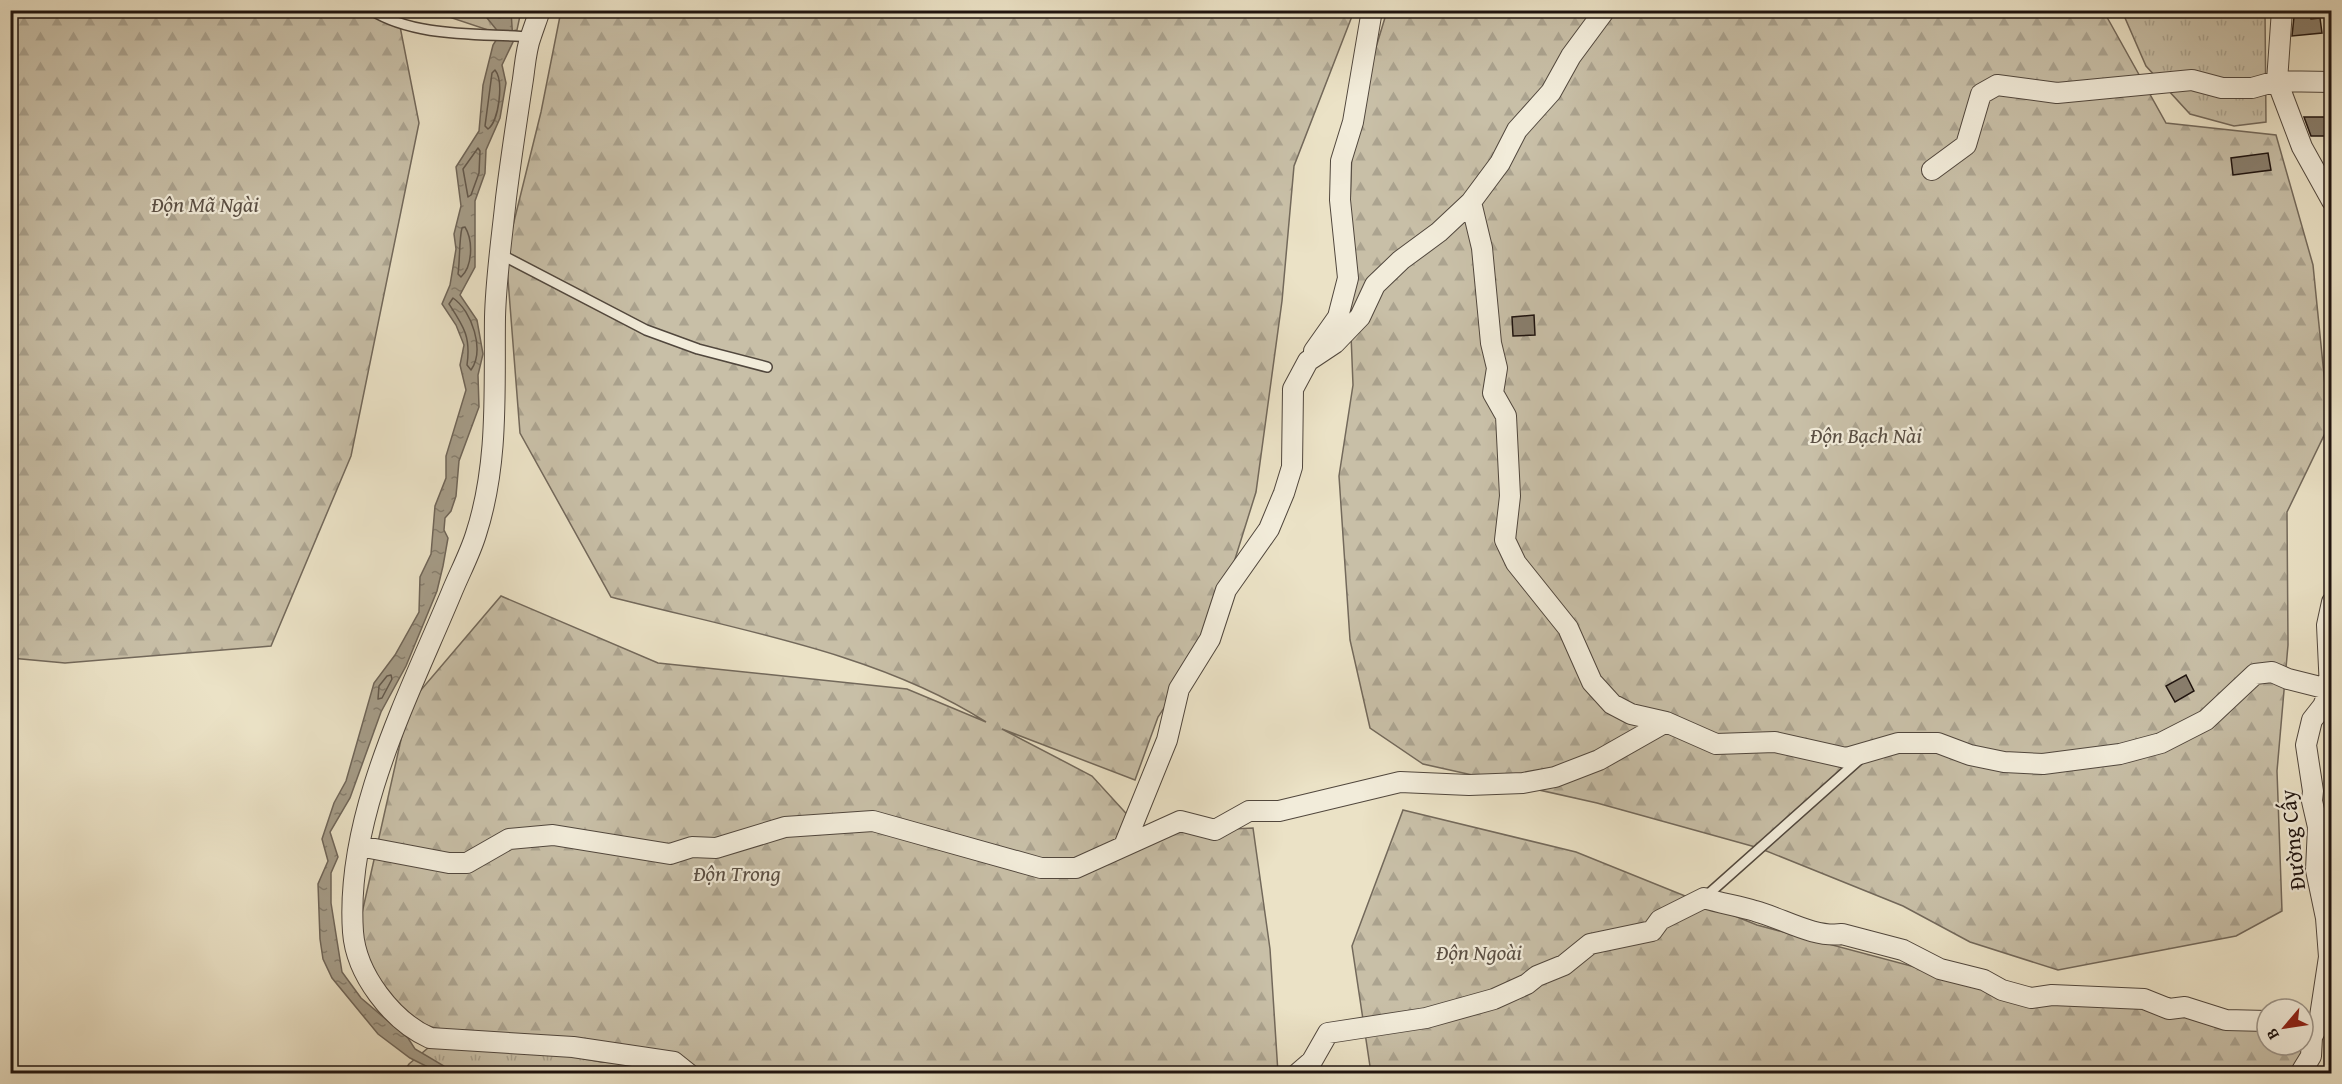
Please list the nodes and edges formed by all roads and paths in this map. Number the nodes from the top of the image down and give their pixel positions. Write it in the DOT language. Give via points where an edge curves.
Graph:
graph roads {
  1 [pos="371,10"];
  2 [pos="540,10"];
  3 [pos="1372,10"];
  4 [pos="1605,10"];
  5 [pos="2282,10"];
  6 [pos="522,36"];
  7 [pos="2277,81"];
  8 [pos="2331,82"];
  9 [pos="1932,171"];
  10 [pos="2331,201"];
  11 [pos="1471,202"];
  12 [pos="500,254"];
  13 [pos="1308,360"];
  14 [pos="767,367"];
  15 [pos="2331,602"];
  16 [pos="2331,689"];
  17 [pos="1666,722"];
  18 [pos="1865,755"];
  19 [pos="2325,845"];
  20 [pos="359,846"];
  21 [pos="1124,846"];
  22 [pos="1704,898"];
  23 [pos="2255,1021"];
  24 [pos="2318,1023"];
  25 [pos="688,1074"];
  26 [pos="1297,1074"];
  27 [pos="2300,1074"];
  1 -- 6 [label="lane" via="419,29"];
  2 -- 6 [label="street"];
  3 -- 13 [label="street" via="1353,123 1341,161 1340,200 1348,278 1338,317"];
  4 -- 11 [label="street" via="1571,56 1551,92 1517,130 1500,163"];
  5 -- 7 [label="street"];
  6 -- 12 [label="street"];
  7 -- 8 [label="street"];
  7 -- 9 [label="street" via="2252,88 2222,88 2192,80 2057,93 1997,85 1981,94 1966,145"];
  7 -- 10 [label="street" via="2302,147"];
  11 -- 13 [label="street" via="1375,285 1360,317 1335,343"];
  11 -- 17 [label="street" via="1482,248 1497,368 1493,393 1506,417 1510,496 1505,540 1516,563 1568,628 1582,664 1612,704 1631,714"];
  12 -- 14 [label="lane" via="646,330 690,347"];
  12 -- 20 [label="street" via="493,456 487,497 476,536 395,727"];
  13 -- 21 [label="street" via="1293,389 1292,467 1284,493 1269,529 1226,590 1210,639 1179,689 1167,740"];
  15 -- 16 [label="street" via="2327,625"];
  16 -- 18 [label="street" via="2272,672 2255,674 2206,720 2161,743 2120,754 2043,764 2004,762 1970,755 1938,742 1898,743"];
  16 -- 19 [label="street, Đường Cấy" via="2312,720 2306,745"];
  17 -- 18 [label="street" via="1716,744 1775,742 1846,758"];
  17 -- 21 [label="street" via="1599,760 1555,777 1523,783 1469,785 1400,782 1279,811 1249,811 1215,830 1180,821"];
  18 -- 22 [label="lane"];
  19 -- 24 [label="street, Đường Cấy" via="2316,870 2329,957"];
  20 -- 21 [label="street" via="467,863 509,839 553,835 670,854 692,847 716,848 785,827 873,820 1041,868 1076,868"];
  20 -- 25 [label="street" via="352,912 360,963 386,1004 417,1032 430,1038 573,1047 674,1062"];
  22 -- 23 [label="street" via="1806,928 1903,950 1940,969 2031,998 2052,994 2144,999 2169,1010 2186,1007 2226,1020"];
  22 -- 26 [label="street" via="1660,920 1652,931 1590,944 1564,966 1494,999 1426,1018 1328,1034 1312,1061"];
  24 -- 27 [label="street, Đường Cấy" via="2312,1037 2312,1056"];
}
